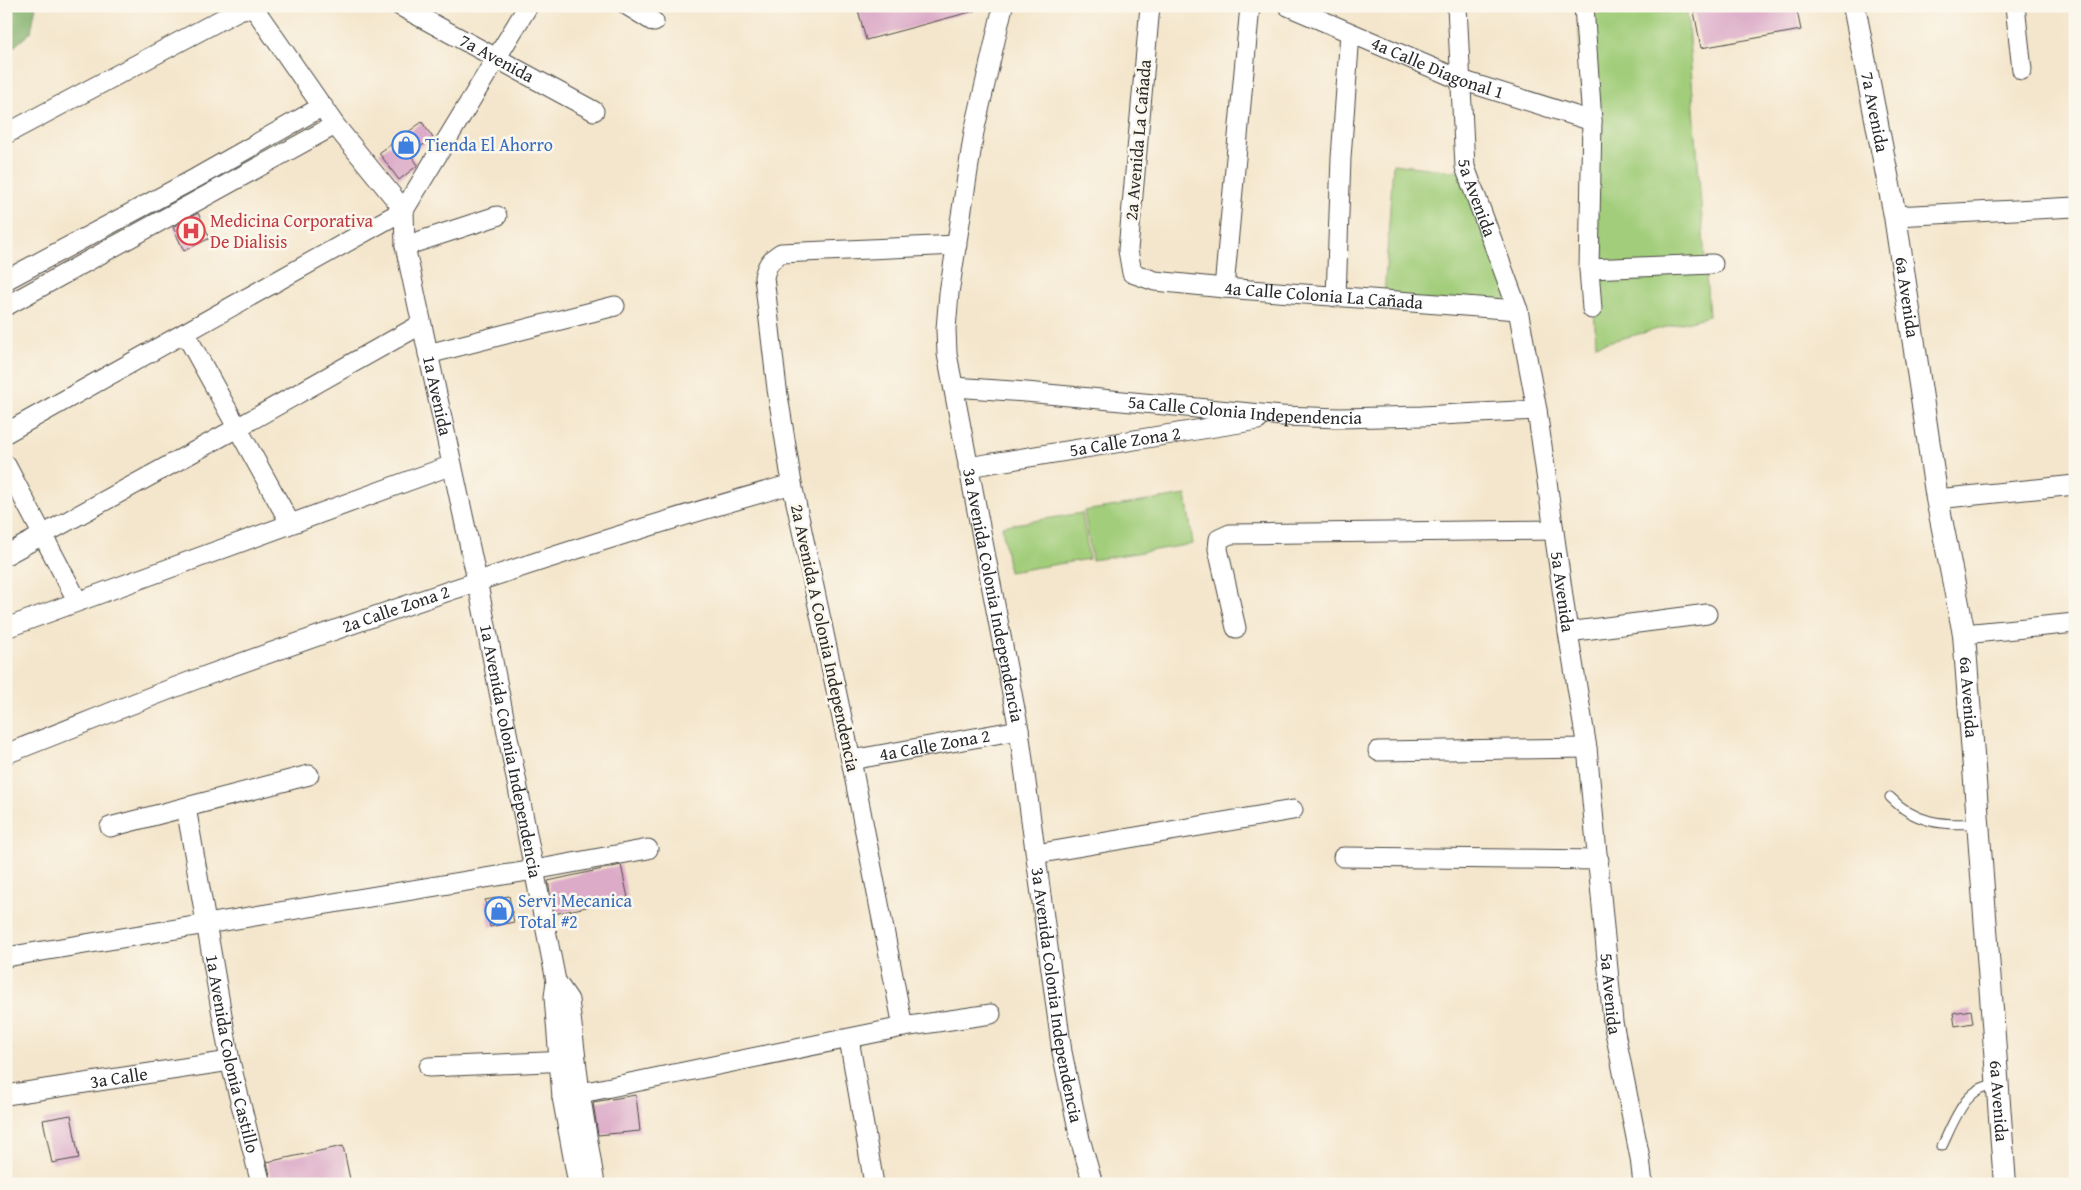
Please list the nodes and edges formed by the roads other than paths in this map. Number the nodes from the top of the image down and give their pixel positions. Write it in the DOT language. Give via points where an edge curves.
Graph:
graph roads {
  1 [pos="400,6"];
  2 [pos="528,6"];
  3 [pos="628,6"];
  4 [pos="1003,6"];
  5 [pos="1150,6"];
  6 [pos="1250,6"];
  7 [pos="1288,6"];
  8 [pos="1457,6"];
  9 [pos="1584,6"];
  10 [pos="1854,6"];
  11 [pos="2015,6"];
  12 [pos="247,7"];
  13 [pos="1322,13"];
  14 [pos="654,22"];
  15 [pos="1350,33"];
  16 [pos="495,58"];
  17 [pos="2022,70"];
  18 [pos="1461,80"];
  19 [pos="323,106"];
  20 [pos="594,111"];
  21 [pos="1592,120"];
  22 [pos="335,125"];
  23 [pos="6,134"];
  24 [pos="196,178"];
  25 [pos="206,197"];
  26 [pos="2075,207"];
  27 [pos="404,210"];
  28 [pos="497,216"];
  29 [pos="1895,216"];
  30 [pos="73,245"];
  31 [pos="957,245"];
  32 [pos="405,246"];
  33 [pos="83,263"];
  34 [pos="1713,264"];
  35 [pos="1590,269"];
  36 [pos="1132,273"];
  37 [pos="6,280"];
  38 [pos="1224,288"];
  39 [pos="1336,297"];
  40 [pos="6,306"];
  41 [pos="615,306"];
  42 [pos="1592,309"];
  43 [pos="1518,310"];
  44 [pos="420,325"];
  45 [pos="185,333"];
  46 [pos="428,354"];
  47 [pos="954,387"];
  48 [pos="1537,410"];
  49 [pos="1282,416"];
  50 [pos="237,428"];
  51 [pos="6,433"];
  52 [pos="6,465"];
  53 [pos="452,465"];
  54 [pos="968,467"];
  55 [pos="792,484"];
  56 [pos="2075,485"];
  57 [pos="1937,499"];
  58 [pos="290,523"];
  59 [pos="1554,530"];
  60 [pos="43,535"];
  61 [pos="6,555"];
  62 [pos="477,580"];
  63 [pos="77,600"];
  64 [pos="1707,614"];
  65 [pos="2075,623"];
  66 [pos="6,628"];
  67 [pos="1236,628"];
  68 [pos="1568,632"];
  69 [pos="1964,634"];
  70 [pos="1019,730"];
  71 [pos="1587,748"];
  72 [pos="1378,751"];
  73 [pos="6,754"];
  74 [pos="851,760"];
  75 [pos="309,775"];
  76 [pos="1890,797"];
  77 [pos="186,807"];
  78 [pos="1293,810"];
  79 [pos="1978,822"];
  80 [pos="110,827"];
  81 [pos="648,849"];
  82 [pos="1036,854"];
  83 [pos="1343,857"];
  84 [pos="1599,860"];
  85 [pos="534,870"];
  86 [pos="206,924"];
  87 [pos="6,957"];
  88 [pos="991,1014"];
  89 [pos="903,1027"];
  90 [pos="849,1040"];
  91 [pos="230,1061"];
  92 [pos="567,1061"];
  93 [pos="428,1068"];
  94 [pos="1998,1085"];
  95 [pos="6,1095"];
  96 [pos="570,1095"];
  97 [pos="1942,1146"];
  98 [pos="261,1184"];
  99 [pos="578,1184"];
  100 [pos="595,1184"];
  101 [pos="874,1184"];
  102 [pos="1093,1184"];
  103 [pos="1643,1184"];
  104 [pos="2005,1184"];
  1 -- 16 [label="street, 7a Avenida"];
  2 -- 16 [label="street"];
  3 -- 14 [label="street"];
  4 -- 31 [label="street, 3a Avenida Colonia Independencia" via="974,132"];
  5 -- 36 [label="street, 2a Avenida La Cañada" via="1128,250"];
  6 -- 38 [label="street"];
  7 -- 13 [label="street, 4a Calle Diagonal 1"];
  8 -- 18 [label="street, 5a Avenida"];
  9 -- 21 [label="street"];
  10 -- 29 [label="street, 7a Avenida"];
  11 -- 17 [label="street"];
  12 -- 19 [label="street" via="256,11"];
  12 -- 23 [label="street"];
  13 -- 15 [label="street, 4a Calle Diagonal 1"];
  15 -- 18 [label="street, 4a Calle Diagonal 1"];
  15 -- 39 [label="street"];
  16 -- 20 [label="street, 7a Avenida"];
  16 -- 27 [label="street"];
  18 -- 21 [label="street, 4a Calle Diagonal 1"];
  18 -- 43 [label="street, 5a Avenida" via="1466,166"];
  19 -- 22 [label="street"];
  19 -- 24 [label="street"];
  21 -- 35 [label="street"];
  22 -- 25 [label="street"];
  22 -- 27 [label="street"];
  24 -- 25 [label="street"];
  24 -- 30 [label="street"];
  25 -- 33 [label="street"];
  26 -- 29 [label="street"];
  27 -- 32 [label="street, 1a Avenida"];
  27 -- 45 [label="street"];
  28 -- 32 [label="street"];
  29 -- 57 [label="street, 6a Avenida"];
  30 -- 33 [label="street"];
  30 -- 37 [label="street"];
  31 -- 47 [label="street, 3a Avenida Colonia Independencia" via="948,293 946,329"];
  31 -- 55 [label="street, 2a Avenida A Colonia Independencia" via="781,253 767,265 764,277"];
  32 -- 44 [label="street, 1a Avenida"];
  33 -- 40 [label="street"];
  34 -- 35 [label="street"];
  35 -- 42 [label="street"];
  36 -- 38 [label="street, 4a Calle Colonia La Cañada" via="1155,281"];
  38 -- 39 [label="street, 4a Calle Colonia La Cañada"];
  39 -- 43 [label="street, 4a Calle Colonia La Cañada"];
  41 -- 46 [label="street"];
  43 -- 48 [label="street, 5a Avenida"];
  44 -- 46 [label="street, 1a Avenida"];
  44 -- 50 [label="street"];
  45 -- 50 [label="street"];
  45 -- 51 [label="street"];
  46 -- 53 [label="street, 1a Avenida"];
  47 -- 49 [label="street, 5a Calle Colonia Independencia"];
  47 -- 54 [label="street, 3a Avenida Colonia Independencia"];
  48 -- 49 [label="street, 5a Calle Colonia Independencia" via="1340,418"];
  48 -- 59 [label="street, 5a Avenida"];
  49 -- 54 [label="street, 5a Calle Zona 2"];
  50 -- 58 [label="street"];
  50 -- 60 [label="street"];
  52 -- 60 [label="street"];
  53 -- 58 [label="street"];
  53 -- 62 [label="street, 1a Avenida"];
  54 -- 70 [label="street, 3a Avenida Colonia Independencia"];
  55 -- 62 [label="street, 2a Calle Zona 2"];
  55 -- 74 [label="street, 2a Avenida A Colonia Independencia"];
  56 -- 57 [label="street"];
  57 -- 69 [label="street, 6a Avenida"];
  58 -- 63 [label="street"];
  59 -- 67 [label="street" via="1230,534 1219,539 1218,549"];
  59 -- 68 [label="street, 5a Avenida"];
  60 -- 61 [label="street"];
  60 -- 63 [label="street"];
  62 -- 73 [label="street, 2a Calle Zona 2" via="195,680"];
  62 -- 85 [label="street, 1a Avenida Colonia Independencia"];
  63 -- 66 [label="street"];
  64 -- 68 [label="street"];
  65 -- 69 [label="street"];
  68 -- 71 [label="street, 5a Avenida"];
  69 -- 79 [label="street, 6a Avenida"];
  70 -- 74 [label="street, 4a Calle Zona 2"];
  70 -- 82 [label="street, 3a Avenida Colonia Independencia"];
  71 -- 72 [label="street"];
  71 -- 84 [label="street, 5a Avenida"];
  74 -- 89 [label="street, 2a Avenida A Colonia Independencia"];
  75 -- 77 [label="street"];
  76 -- 79 [label="lane" via="1902,810 1924,821"];
  77 -- 80 [label="street"];
  77 -- 86 [label="street, 1a Avenida Colonia Castillo"];
  78 -- 82 [label="street"];
  79 -- 94 [label="street, 6a Avenida"];
  81 -- 85 [label="street"];
  82 -- 102 [label="street, 3a Avenida Colonia Independencia" via="1062,1052"];
  83 -- 84 [label="street"];
  84 -- 103 [label="street, 5a Avenida" via="1613,1022"];
  85 -- 86 [label="street"];
  85 -- 92 [label="street, 1a Avenida Colonia Independencia" via="556,981 554,997"];
  86 -- 87 [label="street"];
  86 -- 91 [label="street, 1a Avenida Colonia Castillo"];
  88 -- 89 [label="street"];
  89 -- 90 [label="street"];
  90 -- 96 [label="street"];
  90 -- 101 [label="street"];
  91 -- 95 [label="street, 3a Calle"];
  91 -- 98 [label="street, 1a Avenida Colonia Castillo"];
  92 -- 93 [label="street"];
  92 -- 96 [label="street, 1a Avenida Colonia Independencia"];
  94 -- 97 [label="lane" via="1989,1084 1972,1093"];
  94 -- 104 [label="street, 6a Avenida"];
  96 -- 99 [label="street, 1a Avenida Colonia Independencia"];
  96 -- 100 [label="street, 1a Avenida Colonia Independencia"];
}
